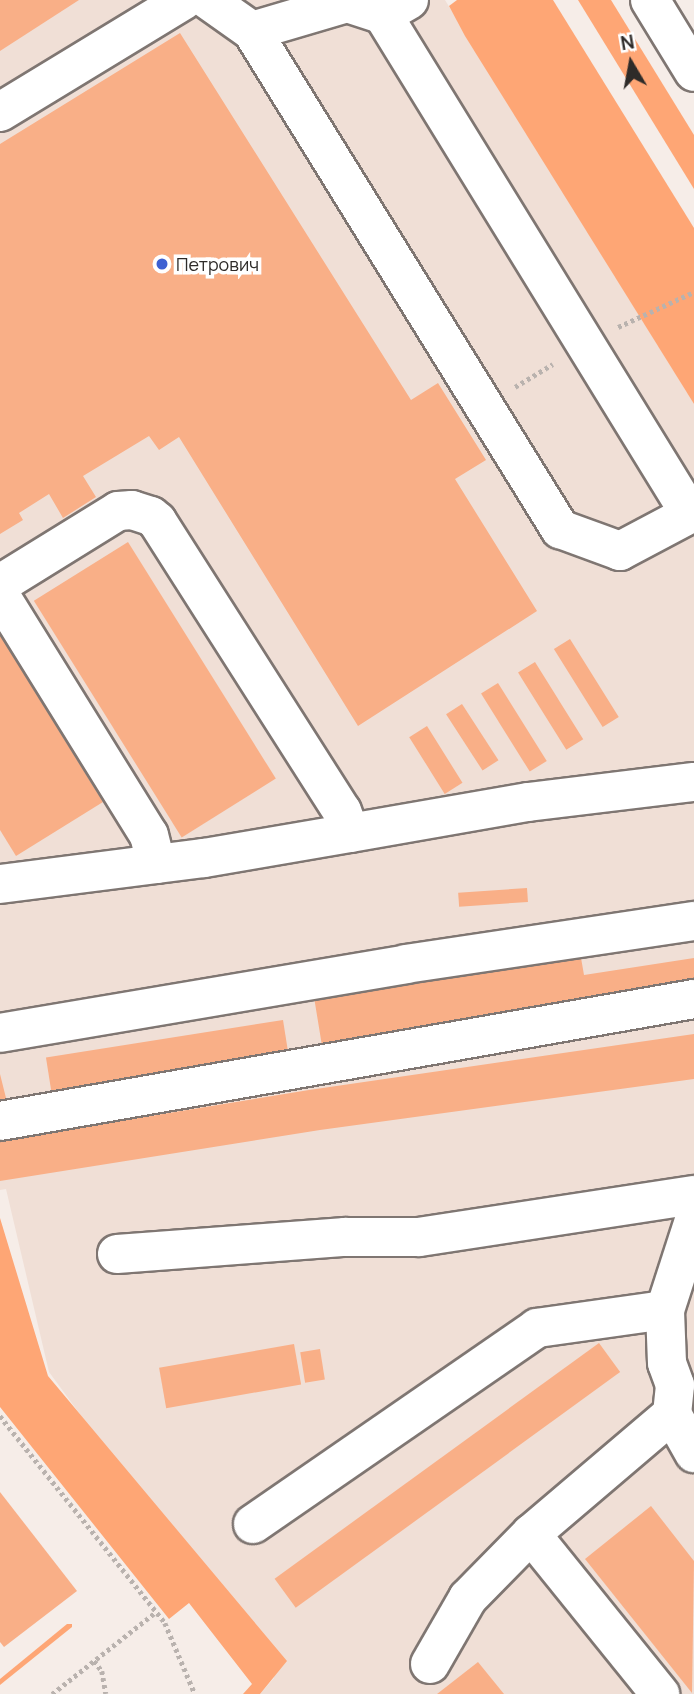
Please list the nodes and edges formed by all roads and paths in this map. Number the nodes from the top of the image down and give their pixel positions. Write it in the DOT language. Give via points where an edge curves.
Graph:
graph roads {
  1 [pos="184,0"];
  2 [pos="208,0"];
  3 [pos="650,0"];
  4 [pos="396,8"];
  5 [pos="253,31"];
  6 [pos="694,72"];
  7 [pos="0,112"];
  8 [pos="694,292"];
  9 [pos="587,343"];
  10 [pos="484,406"];
  11 [pos="692,517"];
  12 [pos="0,584"];
  13 [pos="0,595"];
  14 [pos="694,782"];
  15 [pos="350,833"];
  16 [pos="156,864"];
  17 [pos="1,880"];
  18 [pos="694,921"];
  19 [pos="694,999"];
  20 [pos="0,1033"];
  21 [pos="0,1121"];
  22 [pos="694,1195"];
  23 [pos="694,1220"];
  24 [pos="117,1254"];
  25 [pos="665,1310"];
  26 [pos="672,1414"];
  27 [pos="0,1416"];
  28 [pos="694,1453"];
  29 [pos="253,1524"];
  30 [pos="531,1534"];
  31 [pos="156,1612"];
  32 [pos="94,1661"];
  33 [pos="430,1664"];
  34 [pos="52,1694"];
  35 [pos="106,1694"];
  36 [pos="195,1694"];
  37 [pos="660,1694"];
  1 -- 7 [label="main road"];
  2 -- 5 [label="main road"];
  3 -- 6 [label="main road"];
  4 -- 5 [label="main road" via="347,3"];
  4 -- 9 [label="main road"];
  5 -- 10 [label="main road"];
  8 -- 9 [label="path"];
  9 -- 10 [label="path"];
  9 -- 11 [label="main road"];
  10 -- 11 [label="main road" via="561,529 620,551"];
  12 -- 15 [label="main road" via="118,511 150,516 342,811"];
  13 -- 16 [label="main road" via="149,835"];
  14 -- 15 [label="main road" via="528,802"];
  15 -- 16 [label="main road"];
  16 -- 17 [label="main road"];
  18 -- 20 [label="main road"];
  19 -- 21 [label="main road"];
  22 -- 24 [label="main road" via="419,1237 345,1237"];
  23 -- 25 [label="main road"];
  25 -- 26 [label="main road" via="667,1363 675,1385"];
  25 -- 29 [label="main road" via="537,1328"];
  26 -- 28 [label="main road"];
  26 -- 30 [label="main road"];
  27 -- 31 [label="path"];
  30 -- 33 [label="main road" via="468,1598"];
  30 -- 37 [label="main road"];
  31 -- 32 [label="path"];
  31 -- 36 [label="path"];
  32 -- 34 [label="path"];
  32 -- 35 [label="path" via="102,1671"];
}
